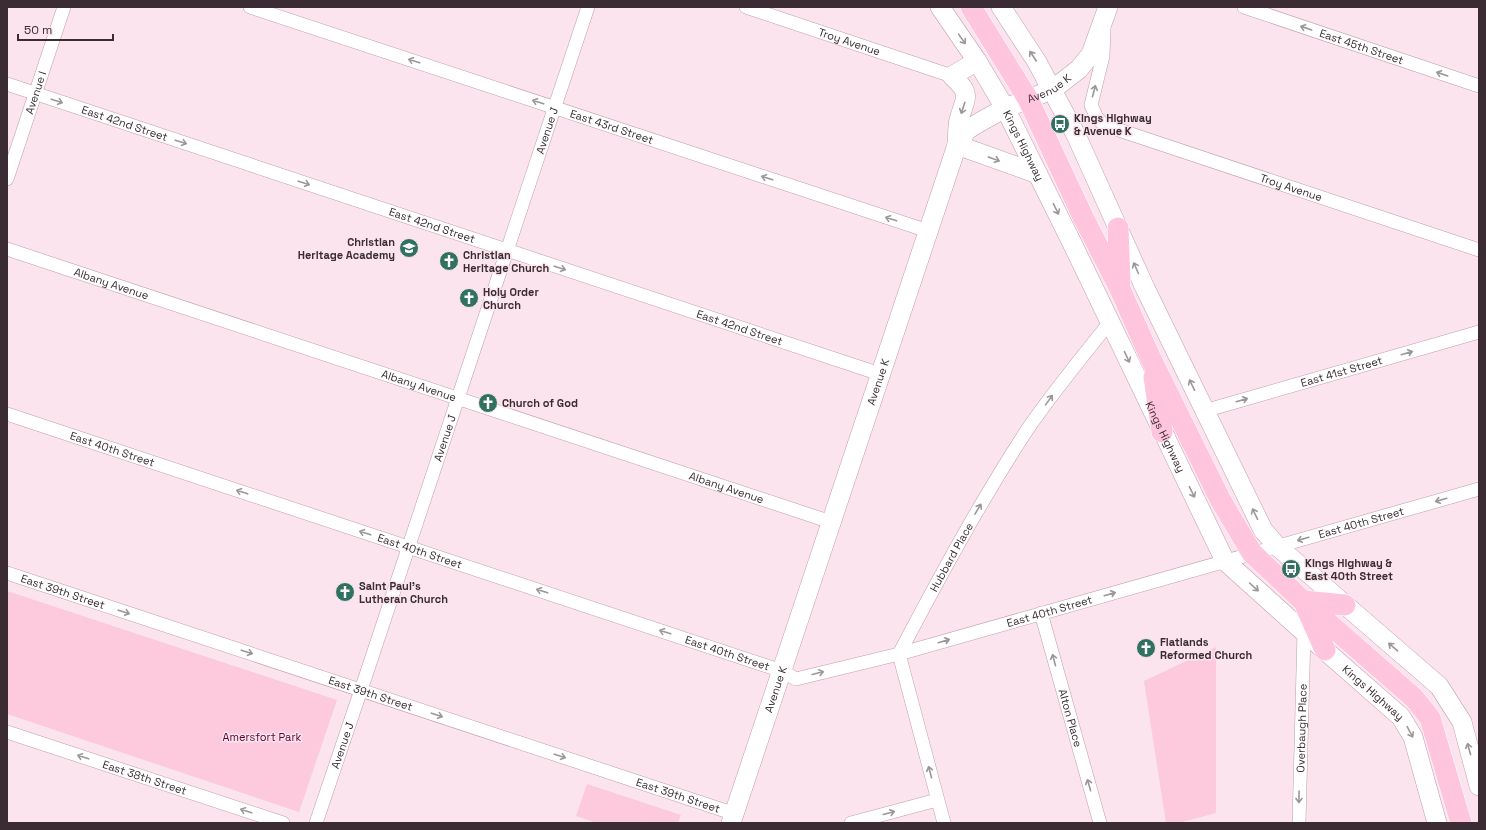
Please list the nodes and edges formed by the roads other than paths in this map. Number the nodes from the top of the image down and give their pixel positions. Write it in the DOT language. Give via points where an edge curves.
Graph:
graph roads {
  1 [pos="64,7"];
  2 [pos="250,7"];
  3 [pos="588,7"];
  4 [pos="746,7"];
  5 [pos="940,7"];
  6 [pos="970,7"];
  7 [pos="1000,7"];
  8 [pos="1244,7"];
  9 [pos="1107,12"];
  10 [pos="977,61"];
  11 [pos="952,76"];
  12 [pos="7,84"];
  13 [pos="1479,86"];
  14 [pos="1052,90"];
  15 [pos="35,94"];
  16 [pos="1028,99"];
  17 [pos="554,108"];
  18 [pos="1005,108"];
  19 [pos="957,145"];
  20 [pos="1038,174"];
  21 [pos="7,179"];
  22 [pos="1118,228"];
  23 [pos="928,231"];
  24 [pos="7,249"];
  25 [pos="507,250"];
  26 [pos="1479,250"];
  27 [pos="1120,289"];
  28 [pos="1110,322"];
  29 [pos="1479,332"];
  30 [pos="1150,357"];
  31 [pos="880,374"];
  32 [pos="458,399"];
  33 [pos="1204,411"];
  34 [pos="7,414"];
  35 [pos="1162,432"];
  36 [pos="1479,489"];
  37 [pos="831,522"];
  38 [pos="1277,546"];
  39 [pos="408,547"];
  40 [pos="1252,553"];
  41 [pos="1225,561"];
  42 [pos="7,573"];
  43 [pos="1303,601"];
  44 [pos="1344,605"];
  45 [pos="1041,614"];
  46 [pos="1304,632"];
  47 [pos="1325,650"];
  48 [pos="900,654"];
  49 [pos="782,671"];
  50 [pos="360,690"];
  51 [pos="7,732"];
  52 [pos="1479,786"];
  53 [pos="937,800"];
  54 [pos="733,818"];
  55 [pos="283,823"];
  56 [pos="316,823"];
  57 [pos="851,823"];
  58 [pos="944,823"];
  59 [pos="1100,823"];
  60 [pos="1299,823"];
  61 [pos="1436,823"];
  62 [pos="1461,823"];
  1 -- 15 [label="street, Avenue I"];
  17 -- 2 [label="street, East 43rd Street, one-way"];
  3 -- 17 [label="street, Avenue J"];
  4 -- 11 [label="street, Troy Avenue"];
  5 -- 10 [label="street, Kings Highway, one-way"];
  6 -- 16 [label="main road, Kings Highway"];
  14 -- 7 [label="street, one-way" via="1037,62"];
  13 -- 8 [label="street, East 45th Street, one-way"];
  9 -- 14 [label="street, Avenue K" via="1091,54 1079,69"];
  26 -- 9 [label="street, Troy Avenue, one-way" via="1104,125 1090,105 1103,56"];
  10 -- 11 [label="street"];
  10 -- 18 [label="street, Kings Highway"];
  11 -- 19 [label="street, one-way" via="966,90 958,122"];
  12 -- 15 [label="street, East 42nd Street"];
  14 -- 16 [label="street, Avenue K"];
  14 -- 22 [label="street" via="1076,135"];
  15 -- 21 [label="street, Avenue I"];
  15 -- 25 [label="street, East 42nd Street, one-way"];
  16 -- 18 [label="street, Avenue K"];
  16 -- 27 [label="main road, Kings Highway"];
  23 -- 17 [label="street, East 43rd Street, one-way"];
  17 -- 25 [label="street, Avenue J"];
  18 -- 19 [label="street, Avenue K" via="967,130"];
  18 -- 20 [label="street, Kings Highway"];
  19 -- 20 [label="street, one-way"];
  19 -- 23 [label="street, Avenue K"];
  20 -- 28 [label="street, Kings Highway, one-way"];
  22 -- 27 [label="main road"];
  33 -- 22 [label="street, one-way"];
  23 -- 31 [label="street, Avenue K"];
  24 -- 32 [label="street, Albany Avenue"];
  25 -- 31 [label="street, East 42nd Street, one-way"];
  25 -- 32 [label="street, Avenue J"];
  27 -- 30 [label="main road, Kings Highway"];
  28 -- 35 [label="street, Kings Highway, one-way"];
  48 -- 28 [label="street, Hubbard Place, one-way" via="977,510 1017,446"];
  33 -- 29 [label="street, East 41st Street, one-way"];
  30 -- 35 [label="main road"];
  30 -- 40 [label="main road, Kings Highway" via="1221,501"];
  31 -- 37 [label="street, Avenue K"];
  32 -- 37 [label="street, Albany Avenue"];
  32 -- 39 [label="street, Avenue J"];
  38 -- 33 [label="street, one-way" via="1263,530"];
  39 -- 34 [label="street, East 40th Street, one-way"];
  35 -- 41 [label="street, Kings Highway, one-way"];
  36 -- 38 [label="street, East 40th Street, one-way"];
  37 -- 49 [label="street, Avenue K"];
  38 -- 40 [label="street, East 40th Street"];
  38 -- 44 [label="street"];
  49 -- 39 [label="street, East 40th Street, one-way"];
  39 -- 50 [label="street, Avenue J"];
  40 -- 41 [label="street, East 40th Street"];
  40 -- 43 [label="main road, Kings Highway"];
  45 -- 41 [label="street, East 40th Street, one-way"];
  41 -- 46 [label="street, Kings Highway, one-way"];
  42 -- 50 [label="street, East 39th Street, one-way"];
  43 -- 44 [label="main road"];
  43 -- 47 [label="main road"];
  43 -- 62 [label="main road, Kings Highway" via="1414,698 1430,718"];
  52 -- 44 [label="street, one-way" via="1462,722 1439,686"];
  48 -- 45 [label="street, East 40th Street, one-way"];
  59 -- 45 [label="street, Alton Place, one-way"];
  46 -- 47 [label="street, Kings Highway"];
  46 -- 60 [label="street, Overbaugh Place, one-way"];
  47 -- 61 [label="street, Kings Highway, one-way" via="1401,717 1413,737"];
  49 -- 48 [label="street, East 40th Street, one-way" via="796,679"];
  53 -- 48 [label="street, one-way"];
  49 -- 54 [label="street, Avenue K"];
  50 -- 54 [label="street, East 39th Street, one-way"];
  50 -- 56 [label="street, Avenue J"];
  55 -- 51 [label="street, East 38th Street, one-way"];
  57 -- 53 [label="street, one-way"];
  53 -- 58 [label="street"];
}
